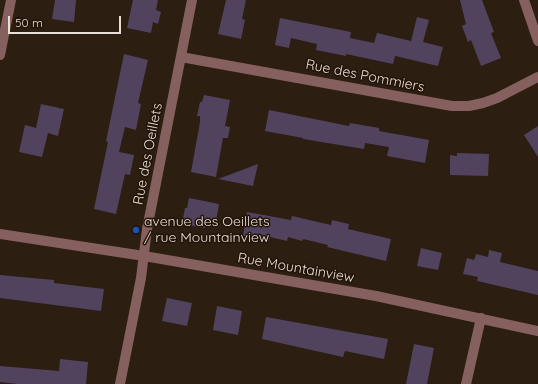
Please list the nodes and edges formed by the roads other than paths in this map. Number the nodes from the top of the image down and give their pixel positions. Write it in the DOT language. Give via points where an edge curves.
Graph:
graph roads {
  1 [pos="11,0"];
  2 [pos="192,0"];
  3 [pos="524,0"];
  4 [pos="538,41"];
  5 [pos="0,55"];
  6 [pos="181,57"];
  7 [pos="538,77"];
  8 [pos="0,234"];
  9 [pos="144,256"];
  10 [pos="481,318"];
  11 [pos="538,331"];
  12 [pos="120,384"];
  13 [pos="466,384"];
  1 -- 5 [label="street"];
  2 -- 6 [label="street, Rue des Oeillets"];
  3 -- 4 [label="street"];
  6 -- 7 [label="street, Rue des Pommiers" via="452,106 483,103"];
  6 -- 9 [label="street, Rue des Oeillets"];
  8 -- 9 [label="street, Rue Mountainview"];
  9 -- 10 [label="street, Rue Mountainview" via="398,300"];
  9 -- 12 [label="street, Rue des Oeillets"];
  10 -- 11 [label="street, Rue Mountainview"];
  10 -- 13 [label="street"];
}
